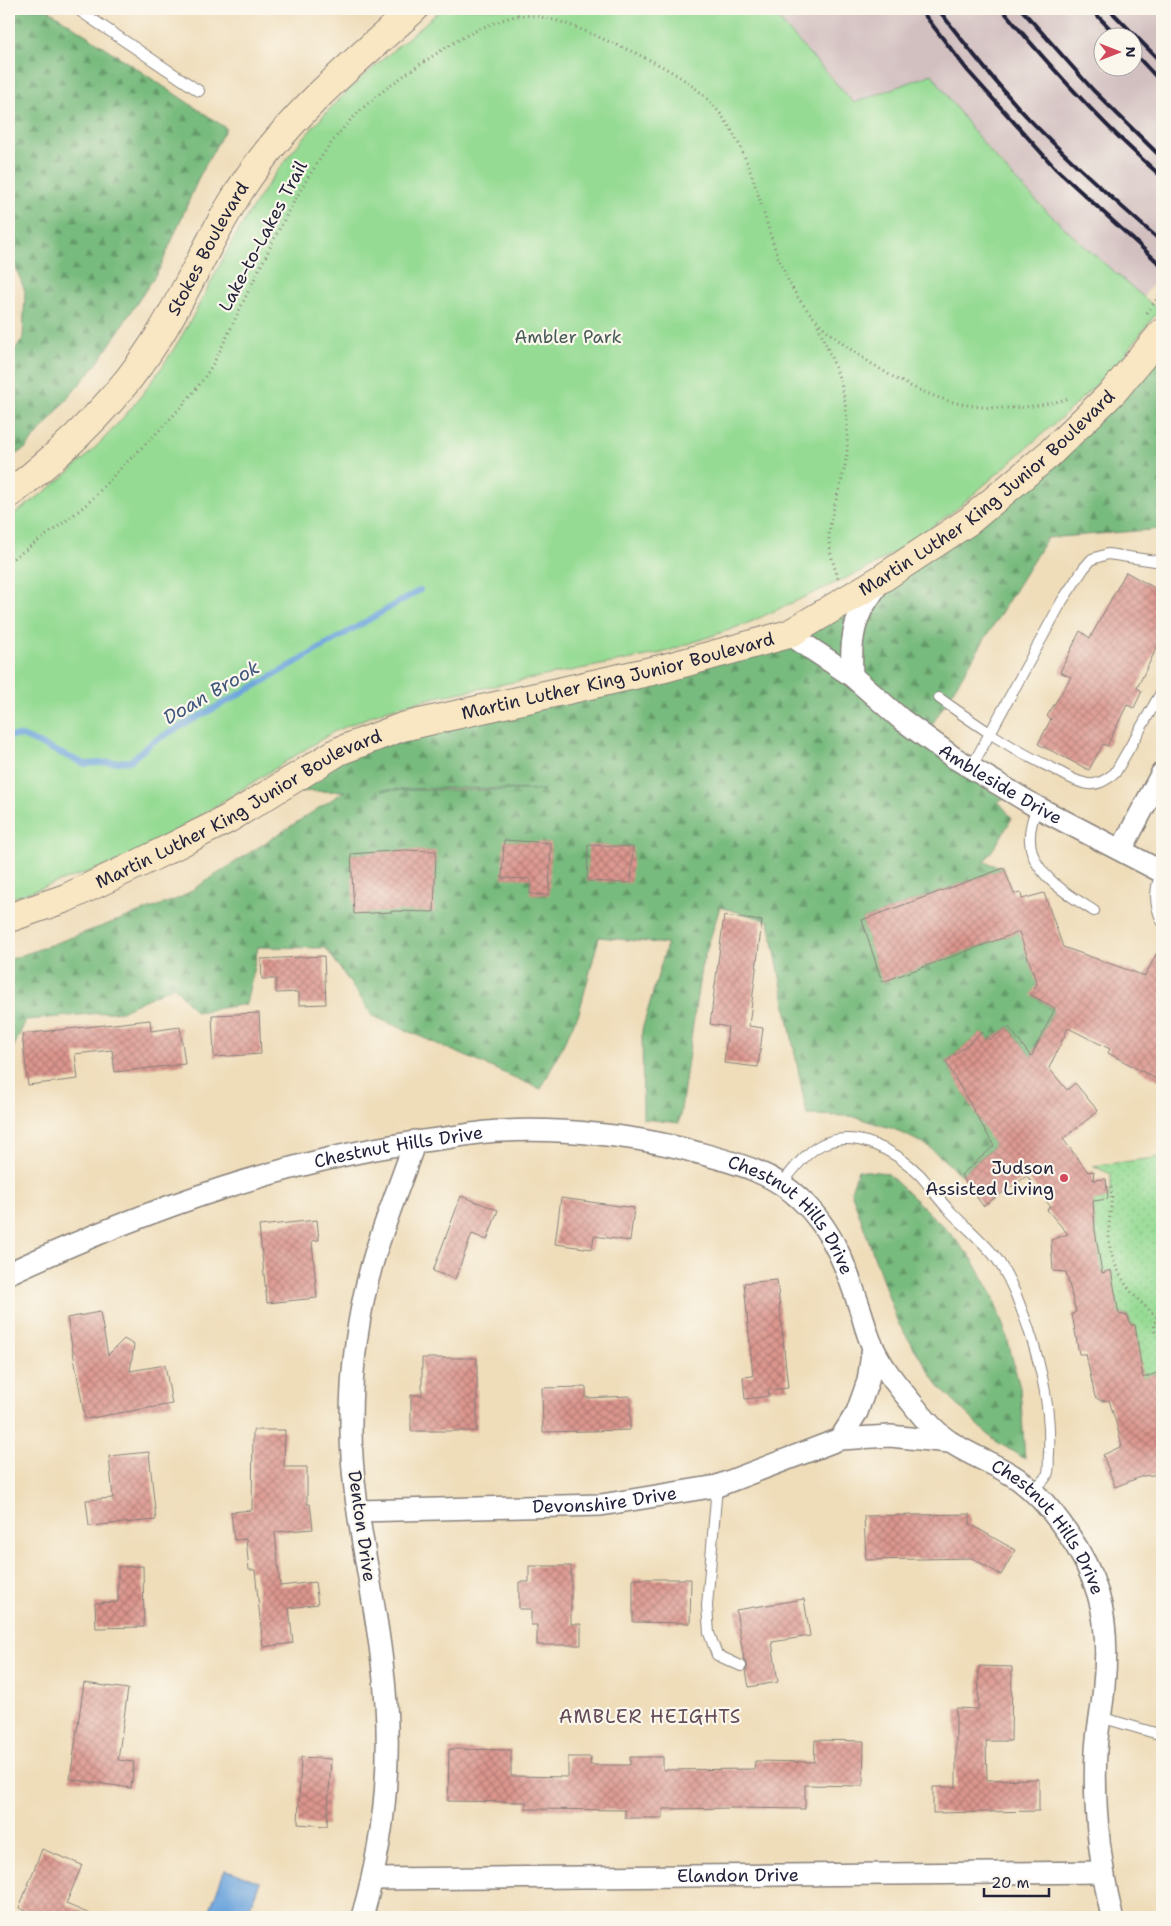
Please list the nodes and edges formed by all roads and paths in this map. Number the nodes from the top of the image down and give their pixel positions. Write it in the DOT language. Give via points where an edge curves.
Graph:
graph roads {
  1 [pos="77,9"];
  2 [pos="414,9"];
  3 [pos="516,9"];
  4 [pos="518,15"];
  5 [pos="200,91"];
  6 [pos="818,324"];
  7 [pos="1162,333"];
  8 [pos="1068,399"];
  9 [pos="9,494"];
  10 [pos="9,561"];
  11 [pos="1162,562"];
  12 [pos="881,579"];
  13 [pos="838,580"];
  14 [pos="789,634"];
  15 [pos="852,676"];
  16 [pos="1162,691"];
  17 [pos="939,698"];
  18 [pos="990,734"];
  19 [pos="971,768"];
  20 [pos="1162,772"];
  21 [pos="1037,807"];
  22 [pos="1121,850"];
  23 [pos="1162,872"];
  24 [pos="1094,911"];
  25 [pos="9,918"];
  26 [pos="1162,921"];
  27 [pos="415,1141"];
  28 [pos="781,1184"];
  29 [pos="1106,1187"];
  30 [pos="9,1273"];
  31 [pos="1162,1314"];
  32 [pos="1157,1318"];
  33 [pos="1162,1337"];
  34 [pos="873,1347"];
  35 [pos="840,1439"];
  36 [pos="948,1442"];
  37 [pos="717,1486"];
  38 [pos="1032,1492"];
  39 [pos="359,1511"];
  40 [pos="741,1666"];
  41 [pos="1100,1717"];
  42 [pos="1162,1735"];
  43 [pos="1103,1872"];
  44 [pos="373,1879"];
  45 [pos="362,1917"];
  46 [pos="1112,1917"];
  1 -- 5 [label="lane"];
  2 -- 9 [label="main road, Stokes Boulevard" via="318,95 276,141 224,214 184,293 136,370 86,427"];
  3 -- 4 [label="path"];
  4 -- 6 [label="path, Lake-to-Lakes Trail" via="557,20 640,54 702,94 721,114 738,142 787,278"];
  4 -- 10 [label="path, Lake-to-Lakes Trail" via="490,24 448,46 365,105 338,134 306,179 206,375 155,435 85,506"];
  6 -- 8 [label="path, Lake-to-Lakes Trail" via="897,380 931,396 966,405 1007,408"];
  6 -- 13 [label="path" via="840,379 847,429 844,476 829,540"];
  7 -- 12 [label="main road, Martin Luther King Junior Boulevard" via="1113,392 1048,455 969,521"];
  11 -- 18 [label="lane" via="1108,554 1092,559 1062,601"];
  12 -- 14 [label="main road, Martin Luther King Junior Boulevard"];
  12 -- 15 [label="street" via="861,611 854,630"];
  14 -- 15 [label="street, Ambleside Drive"];
  14 -- 25 [label="main road, Martin Luther King Junior Boulevard" via="665,668 402,727 339,751 228,819 142,862 66,898"];
  15 -- 19 [label="street, Ambleside Drive" via="901,719"];
  16 -- 18 [label="lane" via="1125,759 1115,773 1102,782 1084,784"];
  17 -- 18 [label="lane"];
  18 -- 19 [label="lane"];
  19 -- 21 [label="street, Ambleside Drive"];
  20 -- 22 [label="street"];
  21 -- 22 [label="street, Ambleside Drive"];
  21 -- 24 [label="lane" via="1031,824 1030,842 1035,860 1056,886"];
  22 -- 23 [label="street, Ambleside Drive"];
  23 -- 26 [label="lane" via="1155,892"];
  27 -- 28 [label="street, Chestnut Hills Drive" via="502,1130 640,1140 736,1164"];
  27 -- 30 [label="street, Chestnut Hills Drive" via="337,1156 211,1190"];
  27 -- 39 [label="street, Denton Drive" via="375,1254 354,1362 351,1423"];
  28 -- 34 [label="street, Chestnut Hills Drive" via="799,1197 826,1227 844,1264"];
  28 -- 38 [label="lane" via="821,1145 849,1140 872,1144 892,1154 919,1175 998,1261 1021,1307 1037,1355 1048,1405 1048,1475"];
  29 -- 32 [label="path" via="1111,1186 1112,1195 1109,1222 1111,1252 1126,1284"];
  31 -- 32 [label="path"];
  32 -- 33 [label="path" via="1155,1331"];
  34 -- 35 [label="street" via="868,1380 857,1412"];
  34 -- 36 [label="street, Chestnut Hills Drive" via="913,1404"];
  35 -- 36 [label="street, Devonshire Drive" via="890,1436"];
  35 -- 37 [label="street, Devonshire Drive"];
  36 -- 38 [label="street, Chestnut Hills Drive" via="1019,1480"];
  37 -- 39 [label="street, Devonshire Drive" via="601,1505"];
  37 -- 40 [label="lane" via="707,1606 709,1633 717,1654"];
  38 -- 41 [label="street, Chestnut Hills Drive" via="1065,1528 1084,1560 1099,1597 1105,1655"];
  39 -- 44 [label="street, Denton Drive" via="383,1663 387,1738 386,1780"];
  41 -- 42 [label="lane"];
  41 -- 43 [label="street, Chestnut Hills Drive" via="1095,1779"];
  43 -- 44 [label="street, Elandon Drive"];
  43 -- 46 [label="street, Chestnut Hills Drive"];
  44 -- 45 [label="street, Denton Drive"];
}
